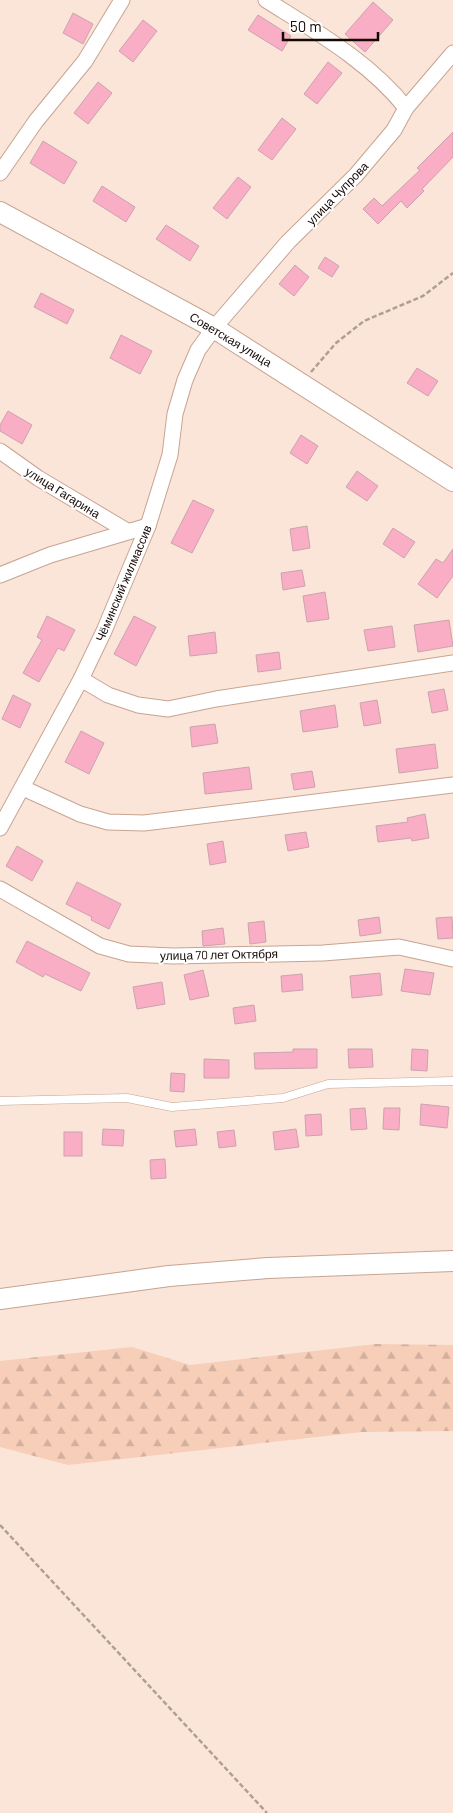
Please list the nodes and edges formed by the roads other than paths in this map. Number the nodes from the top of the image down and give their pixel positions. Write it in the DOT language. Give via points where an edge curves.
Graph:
graph roads {
  1 [pos="122,0"];
  2 [pos="266,0"];
  3 [pos="453,53"];
  4 [pos="406,108"];
  5 [pos="0,173"];
  6 [pos="0,212"];
  7 [pos="214,328"];
  8 [pos="0,451"];
  9 [pos="453,481"];
  10 [pos="148,526"];
  11 [pos="127,531"];
  12 [pos="0,575"];
  13 [pos="453,663"];
  14 [pos="81,679"];
  15 [pos="453,785"];
  16 [pos="23,788"];
  17 [pos="0,828"];
  18 [pos="0,889"];
  19 [pos="453,959"];
  20 [pos="453,1081"];
  21 [pos="0,1101"];
  22 [pos="453,1261"];
  23 [pos="0,1299"];
  1 -- 5 [label="street" via="85,61 36,121"];
  2 -- 4 [label="street" via="342,48 396,95"];
  3 -- 4 [label="street, улица Чупрова"];
  4 -- 7 [label="street, улица Чупрова" via="394,130 356,175 288,242"];
  6 -- 7 [label="main road, Советская улица"];
  7 -- 9 [label="main road, Советская улица"];
  7 -- 10 [label="street, Чёминский жилмассив" via="198,350 185,380 174,414 170,455"];
  8 -- 11 [label="street, улица Гагарина" via="38,478"];
  10 -- 11 [label="street"];
  10 -- 14 [label="street, Чёминский жилмассив"];
  11 -- 12 [label="street" via="50,555"];
  13 -- 14 [label="street" via="168,709 138,705 108,695"];
  14 -- 16 [label="street, Чёминский жилмассив"];
  15 -- 16 [label="street" via="144,823 108,822 80,814"];
  16 -- 17 [label="street, Чёминский жилмассив"];
  18 -- 19 [label="street, улица 70 лет Октября" via="100,946 129,954 323,953 400,947"];
  20 -- 21 [label="lane" via="328,1084 283,1098 172,1107 127,1098"];
  22 -- 23 [label="main road" via="268,1268 169,1276"];
}
